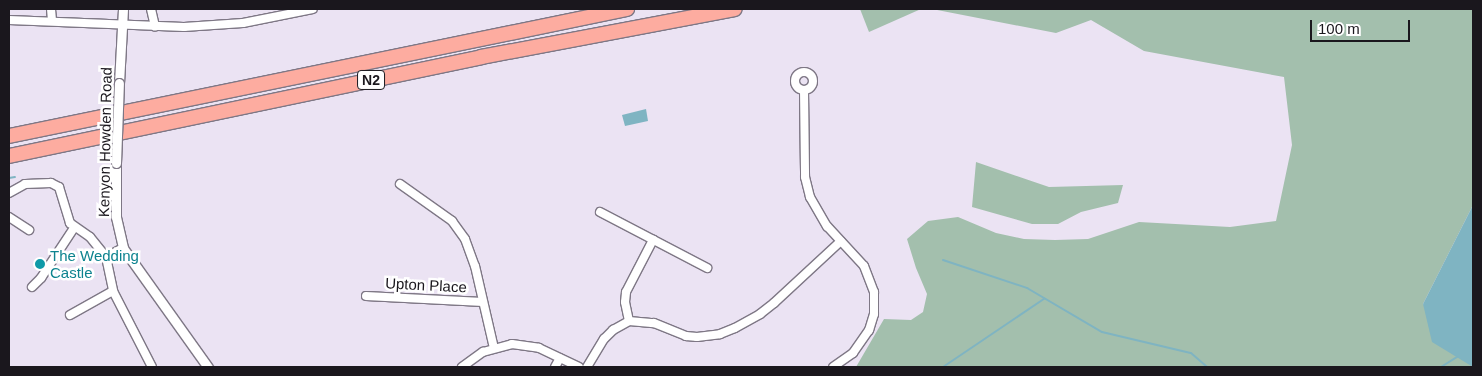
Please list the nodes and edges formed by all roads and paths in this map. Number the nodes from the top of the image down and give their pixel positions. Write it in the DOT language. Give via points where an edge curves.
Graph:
graph roads {
  1 [pos="51,9"];
  2 [pos="123,9"];
  3 [pos="151,9"];
  4 [pos="313,9"];
  5 [pos="627,9"];
  6 [pos="734,9"];
  7 [pos="9,20"];
  8 [pos="52,20"];
  9 [pos="123,26"];
  10 [pos="155,27"];
  11 [pos="804,90"];
  12 [pos="9,136"];
  13 [pos="9,156"];
  14 [pos="400,184"];
  15 [pos="9,193"];
  16 [pos="600,212"];
  17 [pos="9,217"];
  18 [pos="74,228"];
  19 [pos="29,230"];
  20 [pos="653,240"];
  21 [pos="841,241"];
  22 [pos="123,248"];
  23 [pos="106,257"];
  24 [pos="707,268"];
  25 [pos="32,287"];
  26 [pos="113,292"];
  27 [pos="366,296"];
  28 [pos="483,302"];
  29 [pos="70,315"];
  30 [pos="629,321"];
  31 [pos="494,348"];
  32 [pos="560,358"];
  33 [pos="152,367"];
  34 [pos="208,367"];
  35 [pos="462,367"];
  36 [pos="555,367"];
  37 [pos="579,367"];
  38 [pos="586,367"];
  39 [pos="834,367"];
  1 -- 8 [label="street"];
  2 -- 9 [label="street, Kenyon Howden Road"];
  3 -- 10 [label="street"];
  4 -- 10 [label="street" via="243,23"];
  5 -- 12 [label="highway, N2"];
  6 -- 13 [label="highway, N2" via="481,57"];
  7 -- 8 [label="street"];
  8 -- 9 [label="street"];
  9 -- 10 [label="street"];
  9 -- 22 [label="street, Kenyon Howden Road, bridge" via="116,163 116,217"];
  11 -- 21 [label="street" via="805,177 818,214"];
  14 -- 28 [label="street" via="444,214 459,230 470,250"];
  15 -- 18 [label="street" via="25,184 57,184 67,218"];
  16 -- 20 [label="street"];
  17 -- 19 [label="street"];
  18 -- 23 [label="street" via="90,237"];
  18 -- 25 [label="street"];
  20 -- 24 [label="street"];
  20 -- 30 [label="street" via="626,292"];
  21 -- 30 [label="street" via="760,314 720,334 686,336 654,323"];
  21 -- 39 [label="street" via="864,266 875,304 869,330 860,344"];
  22 -- 23 [label="street"];
  22 -- 34 [label="street, Kenyon Howden Road"];
  23 -- 26 [label="street"];
  26 -- 29 [label="street"];
  26 -- 33 [label="street"];
  27 -- 28 [label="street, Upton Place"];
  28 -- 31 [label="street"];
  30 -- 38 [label="street" via="612,330"];
  31 -- 32 [label="street" via="512,344 532,346"];
  31 -- 35 [label="street"];
  32 -- 36 [label="street"];
  32 -- 37 [label="street"];
}
